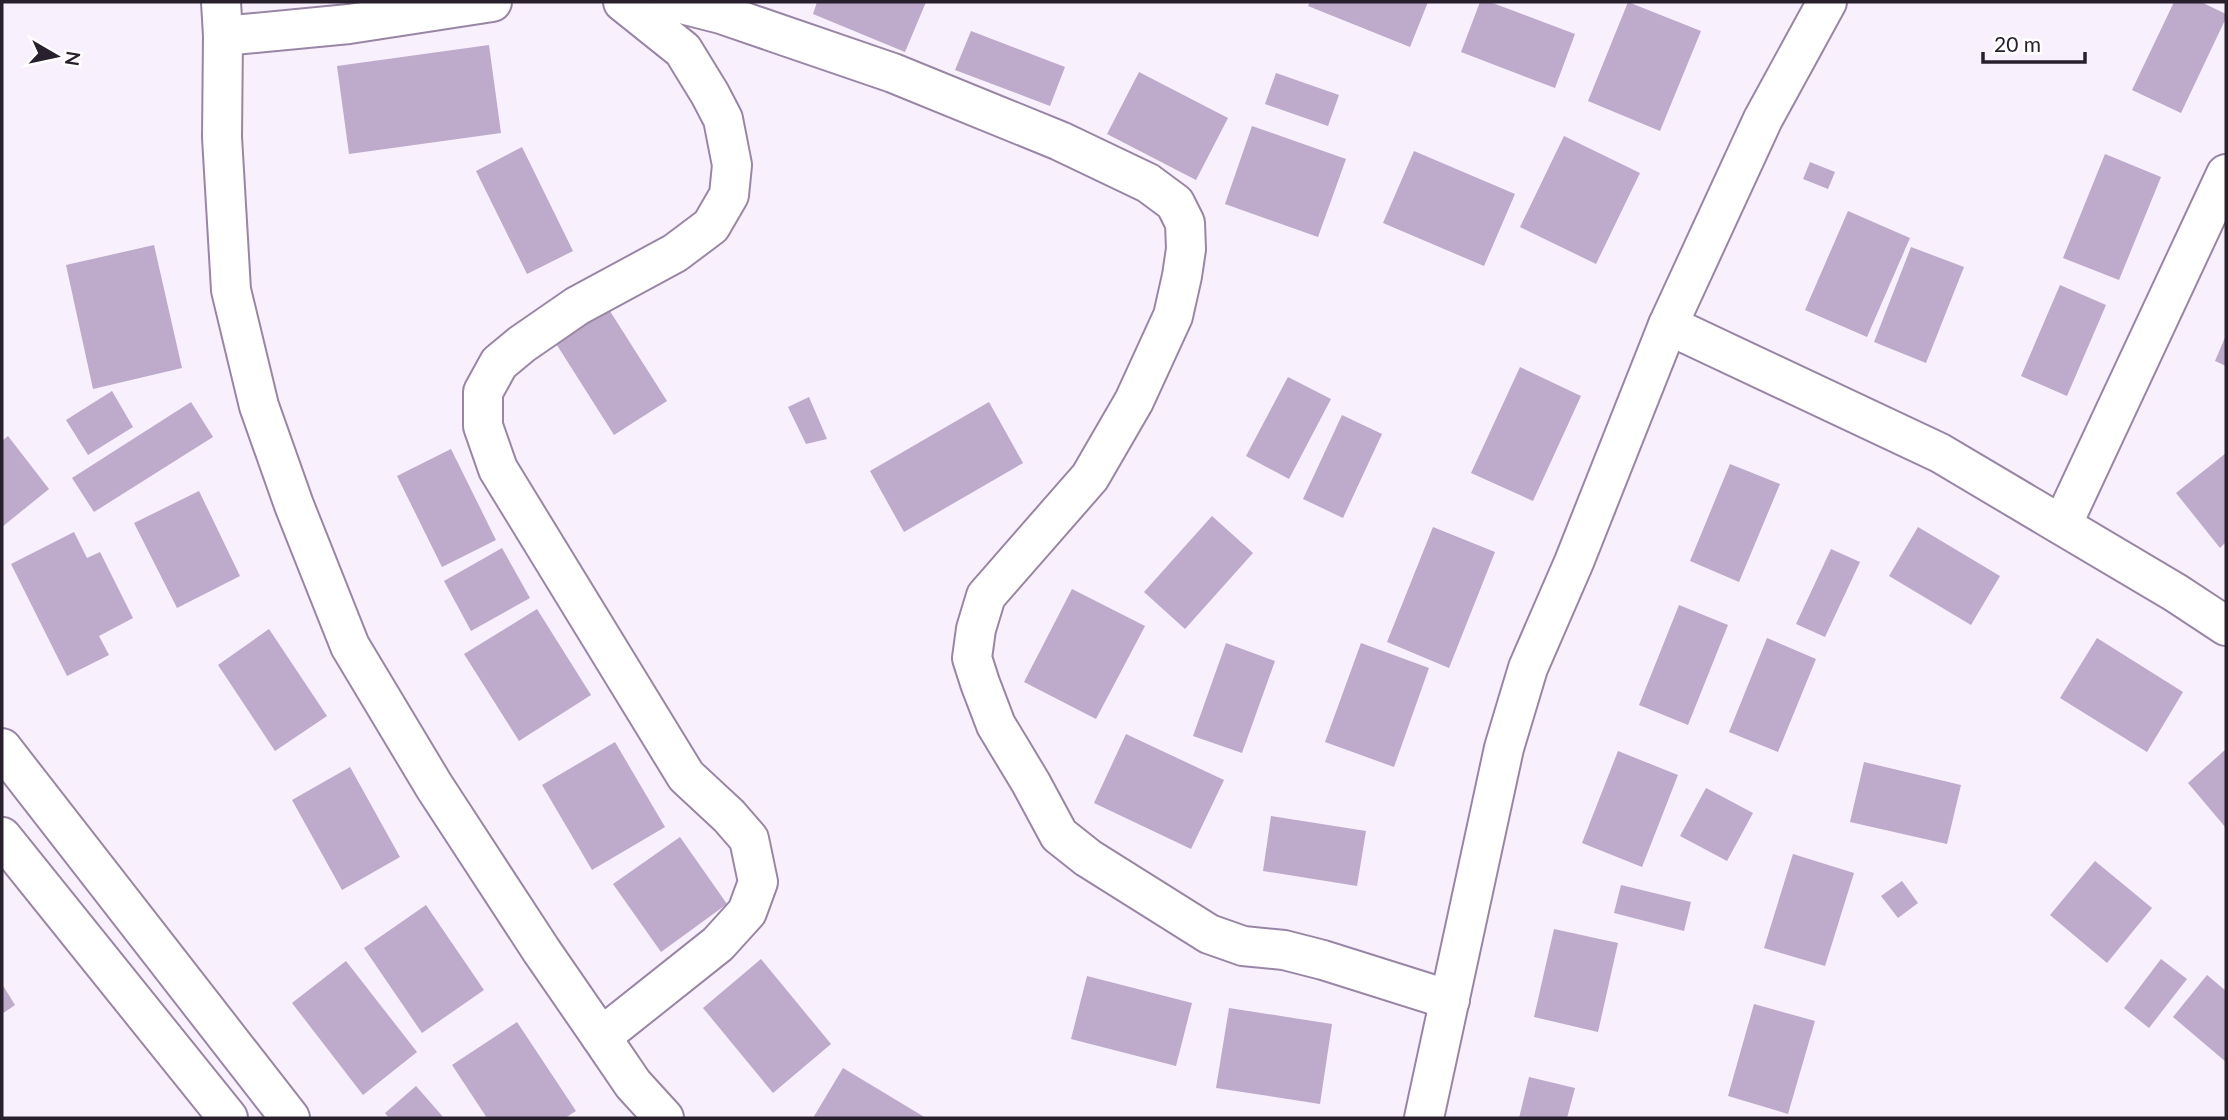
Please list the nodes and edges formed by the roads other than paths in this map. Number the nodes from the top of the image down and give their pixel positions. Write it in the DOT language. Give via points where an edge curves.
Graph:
graph roads {
  1 [pos="492,2"];
  2 [pos="623,2"];
  3 [pos="674,2"];
  4 [pos="1826,2"];
  5 [pos="222,19"];
  6 [pos="2226,174"];
  7 [pos="1668,325"];
  8 [pos="2062,525"];
  9 [pos="2226,626"];
  10 [pos="2,748"];
  11 [pos="2,836"];
  12 [pos="1450,1000"];
  13 [pos="601,1037"];
  14 [pos="229,1118"];
  15 [pos="290,1118"];
  16 [pos="664,1118"];
  17 [pos="1424,1118"];
  1 -- 5 [label="street" via="349,24"];
  2 -- 13 [label="street" via="683,50 710,94 723,119 732,164 729,195 710,226 675,253 576,306 499,363 483,392 484,426 498,469 686,776 749,839 758,882 747,912 718,944"];
  3 -- 12 [label="street" via="721,13 893,73 1060,141 1148,183 1175,203 1185,223 1185,249 1173,316 1090,477 986,596 972,658 980,683 996,724 1059,835 1088,858 1209,934 1243,946 1323,960"];
  4 -- 7 [label="street" via="1763,119"];
  5 -- 13 [label="street" via="222,137 231,290 259,406 294,505 350,646 434,786"];
  6 -- 8 [label="street"];
  7 -- 8 [label="street" via="1940,453"];
  7 -- 12 [label="street" via="1528,668 1504,747"];
  8 -- 9 [label="street"];
  10 -- 15 [label="street"];
  11 -- 14 [label="street"];
  12 -- 17 [label="street"];
  13 -- 16 [label="street"];
}
